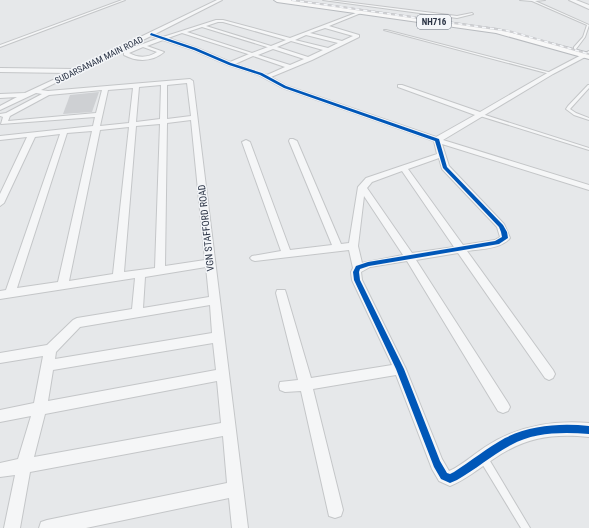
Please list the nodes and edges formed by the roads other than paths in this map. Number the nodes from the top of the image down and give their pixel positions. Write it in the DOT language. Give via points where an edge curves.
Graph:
graph roads {
  1 [pos="124,0"];
  2 [pos="220,0"];
  3 [pos="277,0"];
  4 [pos="296,0"];
  5 [pos="324,0"];
  6 [pos="334,0"];
  7 [pos="521,0"];
  8 [pos="532,0"];
  9 [pos="544,0"];
  10 [pos="572,0"];
  11 [pos="589,7"];
  12 [pos="356,11"];
  13 [pos="472,14"];
  14 [pos="327,24"];
  15 [pos="202,26"];
  16 [pos="252,28"];
  17 [pos="385,30"];
  18 [pos="183,32"];
  19 [pos="151,34"];
  20 [pos="307,34"];
  21 [pos="233,35"];
  22 [pos="165,38"];
  23 [pos="290,39"];
  24 [pos="214,42"];
  25 [pos="343,43"];
  26 [pos="207,44"];
  27 [pos="0,46"];
  28 [pos="144,46"];
  29 [pos="201,46"];
  30 [pos="271,47"];
  31 [pos="575,48"];
  32 [pos="195,49"];
  33 [pos="328,50"];
  34 [pos="252,54"];
  35 [pos="588,54"];
  36 [pos="310,58"];
  37 [pos="233,63"];
  38 [pos="291,67"];
  39 [pos="0,70"];
  40 [pos="76,71"];
  41 [pos="551,73"];
  42 [pos="267,77"];
  43 [pos="164,84"];
  44 [pos="136,86"];
  45 [pos="400,86"];
  46 [pos="588,87"];
  47 [pos="105,88"];
  48 [pos="36,91"];
  49 [pos="48,92"];
  50 [pos="28,95"];
  51 [pos="0,96"];
  52 [pos="0,108"];
  53 [pos="3,115"];
  54 [pos="100,115"];
  55 [pos="481,115"];
  56 [pos="194,118"];
  57 [pos="589,119"];
  58 [pos="163,122"];
  59 [pos="132,125"];
  60 [pos="97,128"];
  61 [pos="64,132"];
  62 [pos="32,135"];
  63 [pos="0,138"];
  64 [pos="437,140"];
  65 [pos="292,141"];
  66 [pos="246,142"];
  67 [pos="589,149"];
  68 [pos="441,155"];
  69 [pos="404,169"];
  70 [pos="362,187"];
  71 [pos="589,188"];
  72 [pos="0,203"];
  73 [pos="353,246"];
  74 [pos="337,247"];
  75 [pos="460,249"];
  76 [pos="287,254"];
  77 [pos="254,258"];
  78 [pos="410,258"];
  79 [pos="210,263"];
  80 [pos="358,268"];
  81 [pos="160,271"];
  82 [pos="140,274"];
  83 [pos="118,277"];
  84 [pos="63,285"];
  85 [pos="281,293"];
  86 [pos="5,294"];
  87 [pos="214,300"];
  88 [pos="137,312"];
  89 [pos="219,337"];
  90 [pos="50,350"];
  91 [pos="0,358"];
  92 [pos="48,366"];
  93 [pos="400,369"];
  94 [pos="223,374"];
  95 [pos="549,374"];
  96 [pos="306,385"];
  97 [pos="285,386"];
  98 [pos="503,407"];
  99 [pos="40,409"];
  100 [pos="0,416"];
  101 [pos="230,428"];
  102 [pos="589,430"];
  103 [pos="483,457"];
  104 [pos="24,465"];
  105 [pos="0,470"];
  106 [pos="236,490"];
  107 [pos="335,510"];
  108 [pos="12,528"];
  109 [pos="47,528"];
  110 [pos="240,528"];
  111 [pos="526,528"];
  1 -- 27 [label="lane"];
  2 -- 19 [label="street, SUDARSANAM MAIN ROAD"];
  3 -- 12 [label="highway, NH716"];
  4 -- 31 [label="highway, NH716" via="504,29"];
  5 -- 6 [label="lane"];
  6 -- 13 [label="lane" via="452,16"];
  7 -- 8 [label="lane"];
  8 -- 9 [label="lane"];
  8 -- 31 [label="lane" via="588,25 584,37"];
  10 -- 11 [label="street"];
  12 -- 14 [label="street"];
  12 -- 35 [label="highway, NH716" via="497,31"];
  14 -- 20 [label="street"];
  14 -- 23 [label="street"];
  14 -- 25 [label="street" via="357,36"];
  15 -- 16 [label="street" via="223,20"];
  15 -- 18 [label="street"];
  15 -- 21 [label="street"];
  16 -- 21 [label="street"];
  16 -- 23 [label="street"];
  17 -- 41 [label="lane"];
  18 -- 22 [label="street"];
  18 -- 24 [label="street"];
  19 -- 22 [label="street"];
  19 -- 40 [label="street, SUDARSANAM MAIN ROAD"];
  20 -- 23 [label="street"];
  20 -- 25 [label="street"];
  21 -- 24 [label="street"];
  21 -- 30 [label="street"];
  22 -- 28 [label="street"];
  22 -- 32 [label="street"];
  23 -- 30 [label="street"];
  23 -- 33 [label="street"];
  24 -- 26 [label="street"];
  24 -- 34 [label="street"];
  25 -- 33 [label="street"];
  28 -- 28 [label="street" via="126,52 126,54 137,60 160,52"];
  29 -- 32 [label="street"];
  30 -- 34 [label="street"];
  30 -- 36 [label="street"];
  31 -- 35 [label="highway, NH716"];
  32 -- 37 [label="street"];
  33 -- 36 [label="street"];
  34 -- 37 [label="street"];
  34 -- 38 [label="street"];
  35 -- 41 [label="street"];
  36 -- 38 [label="street"];
  37 -- 42 [label="street"];
  38 -- 42 [label="street"];
  39 -- 40 [label="street"];
  40 -- 48 [label="street, SUDARSANAM MAIN ROAD"];
  41 -- 55 [label="street"];
  42 -- 64 [label="street" via="285,87"];
  43 -- 44 [label="street, VGN STAFFORD ROAD"];
  43 -- 56 [label="street, VGN STAFFORD ROAD" via="190,81"];
  43 -- 58 [label="street"];
  44 -- 47 [label="street, VGN STAFFORD ROAD"];
  44 -- 59 [label="street"];
  45 -- 55 [label="street"];
  46 -- 57 [label="lane" via="568,109"];
  47 -- 49 [label="street, VGN STAFFORD ROAD"];
  47 -- 54 [label="street"];
  48 -- 49 [label="street, VGN STAFFORD ROAD"];
  48 -- 50 [label="street, SUDARSANAM MAIN ROAD"];
  49 -- 53 [label="street"];
  50 -- 51 [label="street"];
  50 -- 52 [label="street, SUDARSANAM MAIN ROAD"];
  53 -- 54 [label="street" via="3,123"];
  54 -- 60 [label="street"];
  55 -- 64 [label="street"];
  55 -- 67 [label="lane"];
  56 -- 58 [label="street"];
  56 -- 79 [label="street, VGN STAFFORD ROAD"];
  58 -- 59 [label="street"];
  58 -- 81 [label="street"];
  59 -- 60 [label="street"];
  59 -- 83 [label="street"];
  60 -- 61 [label="street"];
  60 -- 84 [label="street"];
  61 -- 62 [label="street"];
  61 -- 86 [label="street"];
  62 -- 63 [label="street"];
  62 -- 72 [label="street"];
  64 -- 68 [label="street"];
  64 -- 71 [label="street"];
  65 -- 74 [label="street"];
  66 -- 76 [label="street"];
  68 -- 69 [label="street"];
  68 -- 75 [label="street" via="445,166 504,232 505,238 497,243"];
  69 -- 70 [label="street" via="369,180"];
  69 -- 75 [label="street"];
  70 -- 73 [label="street"];
  70 -- 78 [label="street"];
  73 -- 74 [label="street"];
  73 -- 80 [label="street"];
  74 -- 76 [label="street"];
  75 -- 78 [label="street"];
  75 -- 95 [label="street"];
  76 -- 77 [label="street"];
  78 -- 80 [label="street" via="368,264"];
  78 -- 98 [label="street"];
  79 -- 81 [label="street"];
  79 -- 87 [label="street, VGN STAFFORD ROAD"];
  80 -- 93 [label="street" via="357,280"];
  81 -- 82 [label="street"];
  82 -- 83 [label="street"];
  82 -- 88 [label="street"];
  83 -- 84 [label="street"];
  84 -- 86 [label="street"];
  85 -- 96 [label="street"];
  87 -- 88 [label="street"];
  87 -- 89 [label="street, VGN STAFFORD ROAD"];
  88 -- 90 [label="street" via="77,323"];
  89 -- 92 [label="street"];
  89 -- 94 [label="street, VGN STAFFORD ROAD"];
  90 -- 91 [label="street"];
  90 -- 92 [label="street"];
  92 -- 99 [label="street"];
  93 -- 96 [label="street"];
  93 -- 103 [label="street" via="444,476 450,479"];
  94 -- 99 [label="street"];
  94 -- 101 [label="street, VGN STAFFORD ROAD"];
  96 -- 97 [label="street"];
  96 -- 107 [label="street"];
  99 -- 100 [label="street"];
  99 -- 104 [label="street"];
  101 -- 104 [label="street"];
  101 -- 106 [label="street, VGN STAFFORD ROAD"];
  102 -- 103 [label="street" via="523,435"];
  103 -- 111 [label="lane"];
  104 -- 105 [label="street"];
  104 -- 108 [label="street"];
  106 -- 109 [label="street"];
  106 -- 110 [label="street, VGN STAFFORD ROAD"];
}
